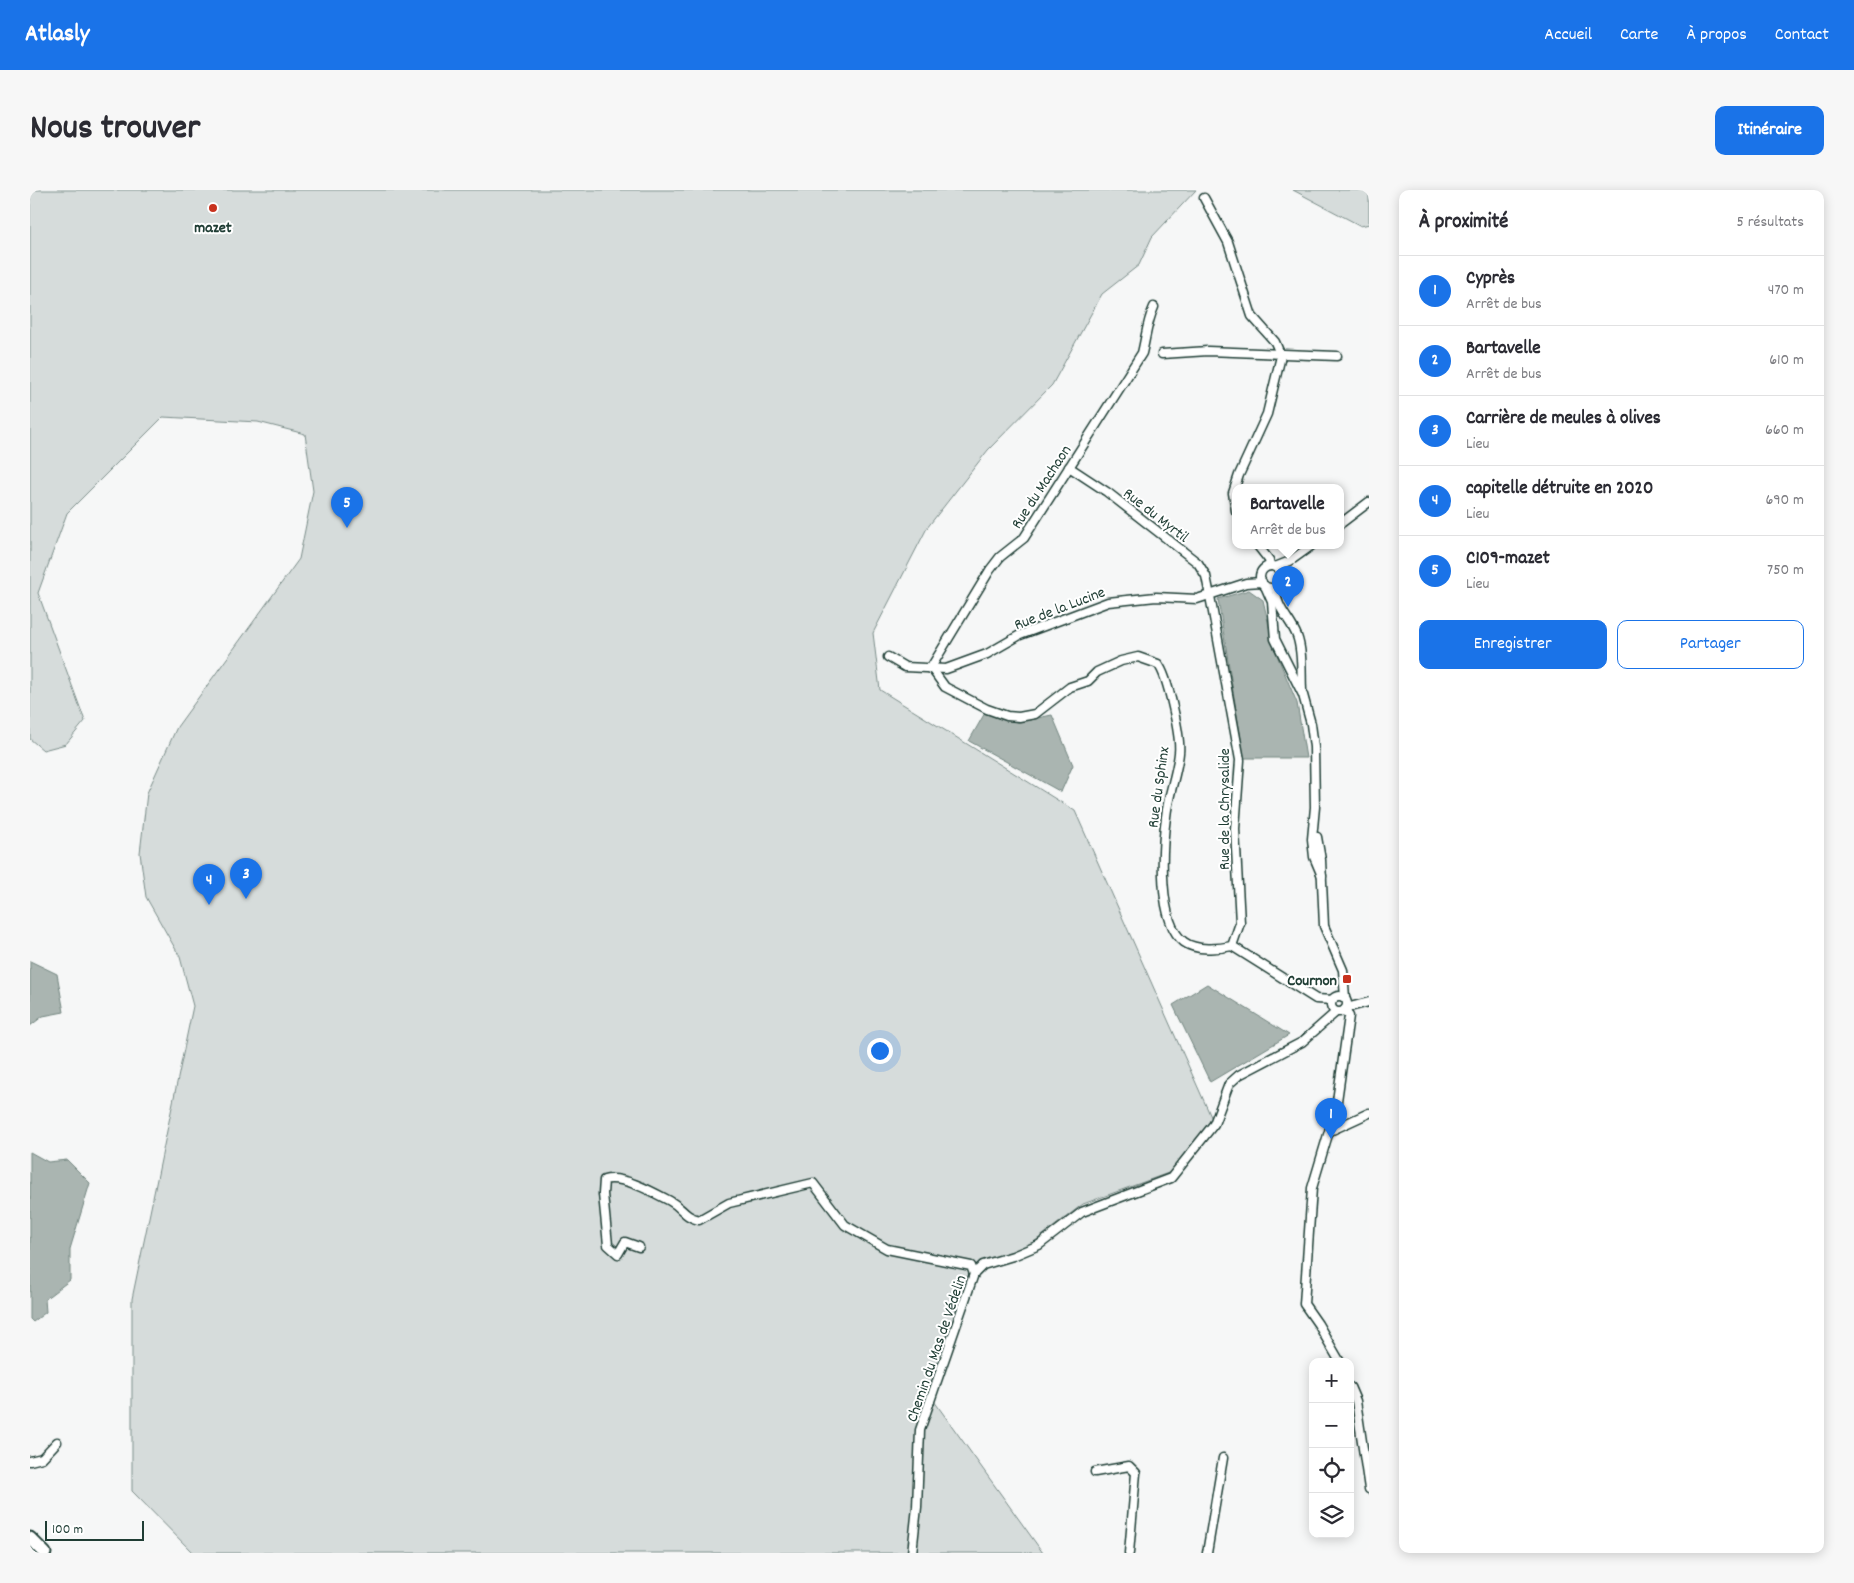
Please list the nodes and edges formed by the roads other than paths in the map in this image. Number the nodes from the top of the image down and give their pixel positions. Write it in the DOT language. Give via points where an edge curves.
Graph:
graph roads {
  1 [pos="1204,198"];
  2 [pos="1154,307"];
  3 [pos="1162,354"];
  4 [pos="1281,356"];
  5 [pos="1338,356"];
  6 [pos="1069,467"];
  7 [pos="1236,484"];
  8 [pos="1369,502"];
  9 [pos="1344,521"];
  10 [pos="1259,549"];
  11 [pos="1308,549"];
  12 [pos="1290,561"];
  13 [pos="1266,574"];
  14 [pos="1281,574"];
  15 [pos="1276,587"];
  16 [pos="1210,596"];
  17 [pos="888,657"];
  18 [pos="931,669"];
  19 [pos="1303,695"];
  20 [pos="1232,946"];
  21 [pos="1369,1002"];
  22 [pos="1341,1004"];
  23 [pos="1369,1113"];
  24 [pos="1330,1131"];
  25 [pos="640,1247"];
  26 [pos="974,1274"];
  27 [pos="1338,1358"];
  28 [pos="1354,1396"];
  29 [pos="57,1442"];
  30 [pos="1222,1458"];
  31 [pos="30,1461"];
  32 [pos="1095,1472"];
  33 [pos="1369,1489"];
  34 [pos="30,1538"];
  35 [pos="45,1553"];
  36 [pos="912,1553"];
  37 [pos="1129,1553"];
  38 [pos="1207,1553"];
  1 -- 4 [label="street" via="1228,242 1252,316 1274,342"];
  2 -- 6 [label="street, Rue du Machaon" via="1142,353"];
  3 -- 4 [label="street" via="1208,351"];
  4 -- 5 [label="street"];
  4 -- 7 [label="street" via="1267,414"];
  6 -- 16 [label="street, Rue du Myrtil" via="1107,492 1198,563 1206,576"];
  6 -- 18 [label="street, Rue du Machaon" via="1024,538 990,570"];
  8 -- 9 [label="street"];
  10 -- 13 [label="street"];
  11 -- 12 [label="street"];
  12 -- 13 [label="street, Rue de la Lucine"];
  12 -- 14 [label="street"];
  13 -- 14 [label="street"];
  13 -- 15 [label="street"];
  13 -- 16 [label="street, Rue de la Lucine"];
  13 -- 19 [label="street" via="1275,639"];
  14 -- 15 [label="street"];
  15 -- 19 [label="street" via="1277,603 1299,644"];
  16 -- 18 [label="street, Rue de la Lucine" via="1197,599 1127,598 1108,602 1020,635 988,654 957,666"];
  16 -- 20 [label="street, Rue de la Chrysalide" via="1240,760 1235,829 1240,923"];
  17 -- 18 [label="street, Rue de la Lucine" via="905,667"];
  18 -- 20 [label="street, Rue du Sphinx" via="945,687 987,710 1020,717 1034,714 1070,687 1088,681 1098,672 1121,661 1138,657 1158,664 1167,680 1180,752 1166,816 1166,909 1176,934 1184,942 1220,949"];
  19 -- 22 [label="street" via="1314,747 1314,831 1322,876 1324,926 1343,970 1345,983"];
  20 -- 22 [label="street" via="1300,990"];
  21 -- 22 [label="street"];
  22 -- 24 [label="street" via="1349,1016"];
  22 -- 26 [label="street, Chemin du Mas de Védelin" via="1302,1042 1239,1075 1229,1084 1214,1124 1170,1178 1082,1212 1040,1245 983,1265"];
  23 -- 24 [label="street"];
  24 -- 27 [label="street" via="1312,1188 1304,1304"];
  25 -- 26 [label="street" via="626,1242 618,1254 608,1245 604,1180 612,1178 632,1184 672,1202 688,1217 699,1220 729,1203 813,1183 845,1224 887,1249 971,1266"];
  26 -- 36 [label="street, Chemin du Mas de Védelin" via="920,1430"];
  28 -- 33 [label="street"];
  29 -- 31 [label="street" via="42,1458"];
  30 -- 38 [label="street"];
  32 -- 37 [label="street" via="1129,1466 1136,1473"];
  34 -- 35 [label="main road"];
}
